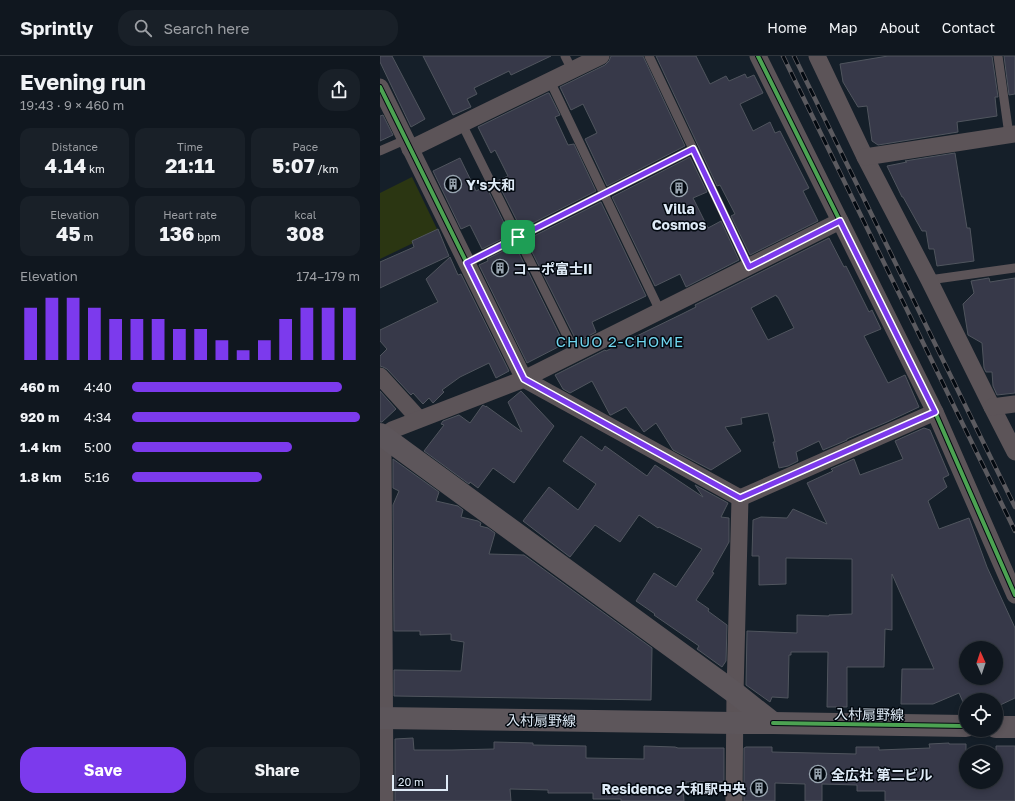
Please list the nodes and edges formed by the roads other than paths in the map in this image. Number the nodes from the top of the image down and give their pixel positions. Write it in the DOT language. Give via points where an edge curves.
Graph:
graph roads {
  1 [pos="601,56"];
  2 [pos="649,56"];
  3 [pos="758,56"];
  4 [pos="816,56"];
  5 [pos="998,56"];
  6 [pos="569,63"];
  7 [pos="550,81"];
  8 [pos="380,87"];
  9 [pos="462,124"];
  10 [pos="1012,135"];
  11 [pos="408,144"];
  12 [pos="693,149"];
  13 [pos="380,151"];
  14 [pos="865,157"];
  15 [pos="604,194"];
  16 [pos="840,221"];
  17 [pos="518,237"];
  18 [pos="467,263"];
  19 [pos="749,267"];
  20 [pos="1015,268"];
  21 [pos="929,280"];
  22 [pos="660,311"];
  23 [pos="576,354"];
  24 [pos="380,376"];
  25 [pos="524,379"];
  26 [pos="1015,404"];
  27 [pos="992,407"];
  28 [pos="935,412"];
  29 [pos="419,419"];
  30 [pos="382,435"];
  31 [pos="1015,452"];
  32 [pos="740,498"];
  33 [pos="382,551"];
  34 [pos="1015,596"];
  35 [pos="735,693"];
  36 [pos="382,718"];
  37 [pos="735,723"];
  38 [pos="773,723"];
  39 [pos="959,726"];
  40 [pos="1003,727"];
  41 [pos="1015,727"];
  42 [pos="385,801"];
  43 [pos="734,801"];
  1 -- 6 [label="street"];
  2 -- 12 [label="lane"];
  3 -- 16 [label="street"];
  4 -- 14 [label="street"];
  5 -- 10 [label="lane"];
  6 -- 7 [label="street"];
  7 -- 9 [label="street"];
  7 -- 15 [label="lane"];
  8 -- 11 [label="street"];
  9 -- 11 [label="street"];
  9 -- 17 [label="lane"];
  10 -- 14 [label="street"];
  11 -- 13 [label="lane"];
  11 -- 18 [label="street"];
  12 -- 15 [label="lane"];
  12 -- 19 [label="lane"];
  14 -- 21 [label="street"];
  15 -- 17 [label="lane"];
  15 -- 22 [label="lane"];
  16 -- 19 [label="street"];
  16 -- 28 [label="street"];
  17 -- 18 [label="lane"];
  17 -- 23 [label="lane"];
  18 -- 25 [label="street"];
  19 -- 22 [label="street"];
  20 -- 21 [label="lane"];
  21 -- 27 [label="street"];
  22 -- 23 [label="street"];
  23 -- 25 [label="street"];
  24 -- 29 [label="street"];
  25 -- 29 [label="street"];
  25 -- 32 [label="street"];
  26 -- 27 [label="street"];
  27 -- 31 [label="street"];
  28 -- 32 [label="street"];
  28 -- 34 [label="street"];
  29 -- 30 [label="street"];
  30 -- 33 [label="street"];
  30 -- 35 [label="street"];
  32 -- 35 [label="street"];
  33 -- 36 [label="street"];
  35 -- 37 [label="street"];
  35 -- 38 [label="street"];
  36 -- 37 [label="street, 入村扇野線"];
  36 -- 42 [label="street"];
  37 -- 38 [label="street, 入村扇野線"];
  37 -- 43 [label="street"];
  38 -- 39 [label="street, 入村扇野線"];
  40 -- 41 [label="street"];
}
